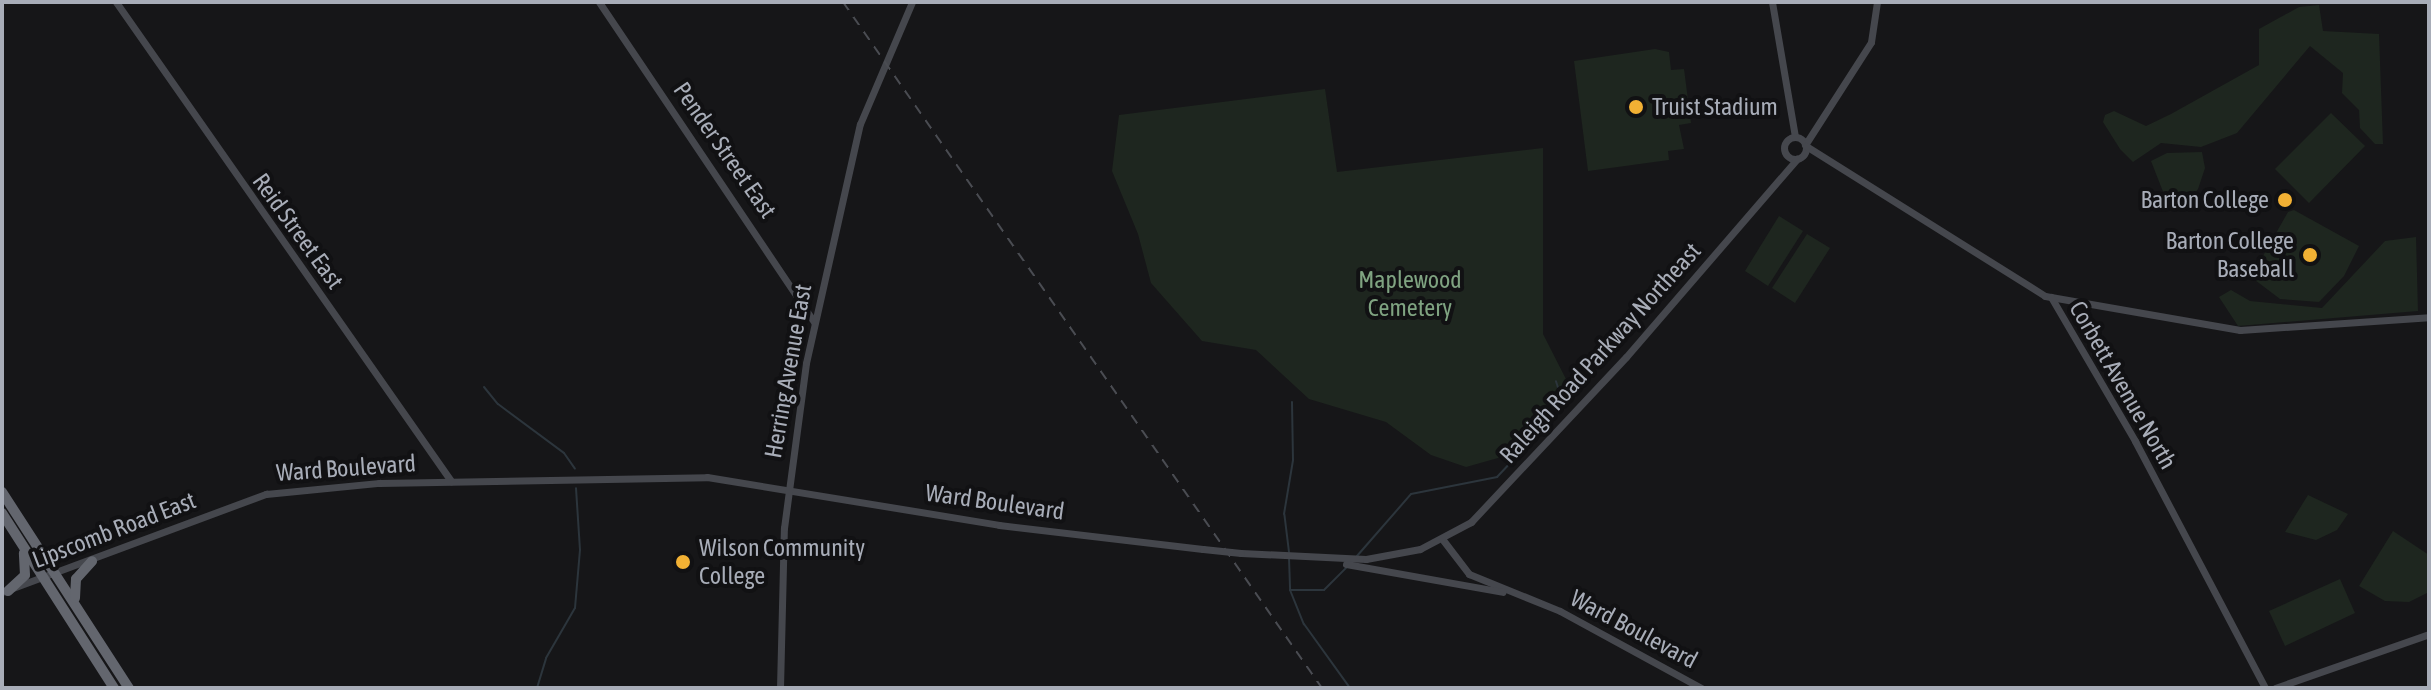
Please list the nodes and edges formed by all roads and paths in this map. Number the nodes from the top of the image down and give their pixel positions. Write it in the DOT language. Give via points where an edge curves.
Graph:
graph roads {
  1 [pos="116,2"];
  2 [pos="599,2"];
  3 [pos="912,2"];
  4 [pos="1772,2"];
  5 [pos="1877,2"];
  6 [pos="1787,111"];
  7 [pos="1817,121"];
  8 [pos="1796,137"];
  9 [pos="1785,143"];
  10 [pos="1805,145"];
  11 [pos="1785,153"];
  12 [pos="1799,158"];
  13 [pos="1821,158"];
  14 [pos="1775,180"];
  15 [pos="2051,297"];
  16 [pos="2429,317"];
  17 [pos="814,324"];
  18 [pos="451,481"];
  19 [pos="788,488"];
  20 [pos="2,492"];
  21 [pos="239,504"];
  22 [pos="2,513"];
  23 [pos="19,540"];
  24 [pos="1443,540"];
  25 [pos="92,561"];
  26 [pos="1334,561"];
  27 [pos="56,574"];
  28 [pos="44,579"];
  29 [pos="5,591"];
  30 [pos="1525,597"];
  31 [pos="78,608"];
  32 [pos="2429,634"];
  33 [pos="114,688"];
  34 [pos="129,688"];
  35 [pos="780,688"];
  36 [pos="1701,688"];
  37 [pos="2265,688"];
  38 [pos="2275,688"];
  1 -- 18 [label="street, Reid Street East"];
  2 -- 17 [label="street, Pender Street East"];
  3 -- 17 [label="street, Herring Avenue East" via="860,124"];
  4 -- 6 [label="street"];
  5 -- 7 [label="street" via="1871,42"];
  6 -- 8 [label="street"];
  6 -- 9 [label="street"];
  7 -- 8 [label="street"];
  7 -- 10 [label="street"];
  8 -- 9 [label="street"];
  8 -- 10 [label="street, Corbett Avenue North"];
  9 -- 11 [label="street"];
  10 -- 12 [label="street"];
  10 -- 13 [label="street, Corbett Avenue North"];
  11 -- 12 [label="street"];
  11 -- 14 [label="street, Raleigh Road Parkway Northeast"];
  12 -- 13 [label="street"];
  12 -- 14 [label="street, Raleigh Road Parkway Northeast"];
  13 -- 15 [label="street, Corbett Avenue North"];
  14 -- 24 [label="street, Raleigh Road Parkway Northeast" via="1690,286 1515,478 1471,522"];
  15 -- 16 [label="street" via="2240,330"];
  15 -- 37 [label="street, Corbett Avenue North" via="2135,441"];
  17 -- 19 [label="street, Herring Avenue East"];
  18 -- 19 [label="street, Ward Boulevard" via="696,476"];
  18 -- 21 [label="street, Ward Boulevard" via="320,485"];
  19 -- 26 [label="street, Ward Boulevard, bridge" via="999,525"];
  19 -- 35 [label="street, Herring Avenue East"];
  20 -- 27 [label="highway"];
  21 -- 25 [label="street, Lipscomb Road East"];
  22 -- 23 [label="highway"];
  23 -- 28 [label="highway"];
  23 -- 29 [label="highway" via="27,570"];
  24 -- 26 [label="street, Ward Boulevard" via="1399,555"];
  24 -- 30 [label="street, Ward Boulevard" via="1469,574"];
  25 -- 27 [label="street, Lipscomb Road East"];
  25 -- 31 [label="highway" via="74,584"];
  26 -- 30 [label="street"];
  27 -- 28 [label="street, Lipscomb Road East"];
  27 -- 31 [label="highway"];
  28 -- 29 [label="street, Lipscomb Road East"];
  28 -- 33 [label="highway"];
  30 -- 36 [label="street, Ward Boulevard"];
  31 -- 34 [label="highway"];
  32 -- 38 [label="street"];
}
